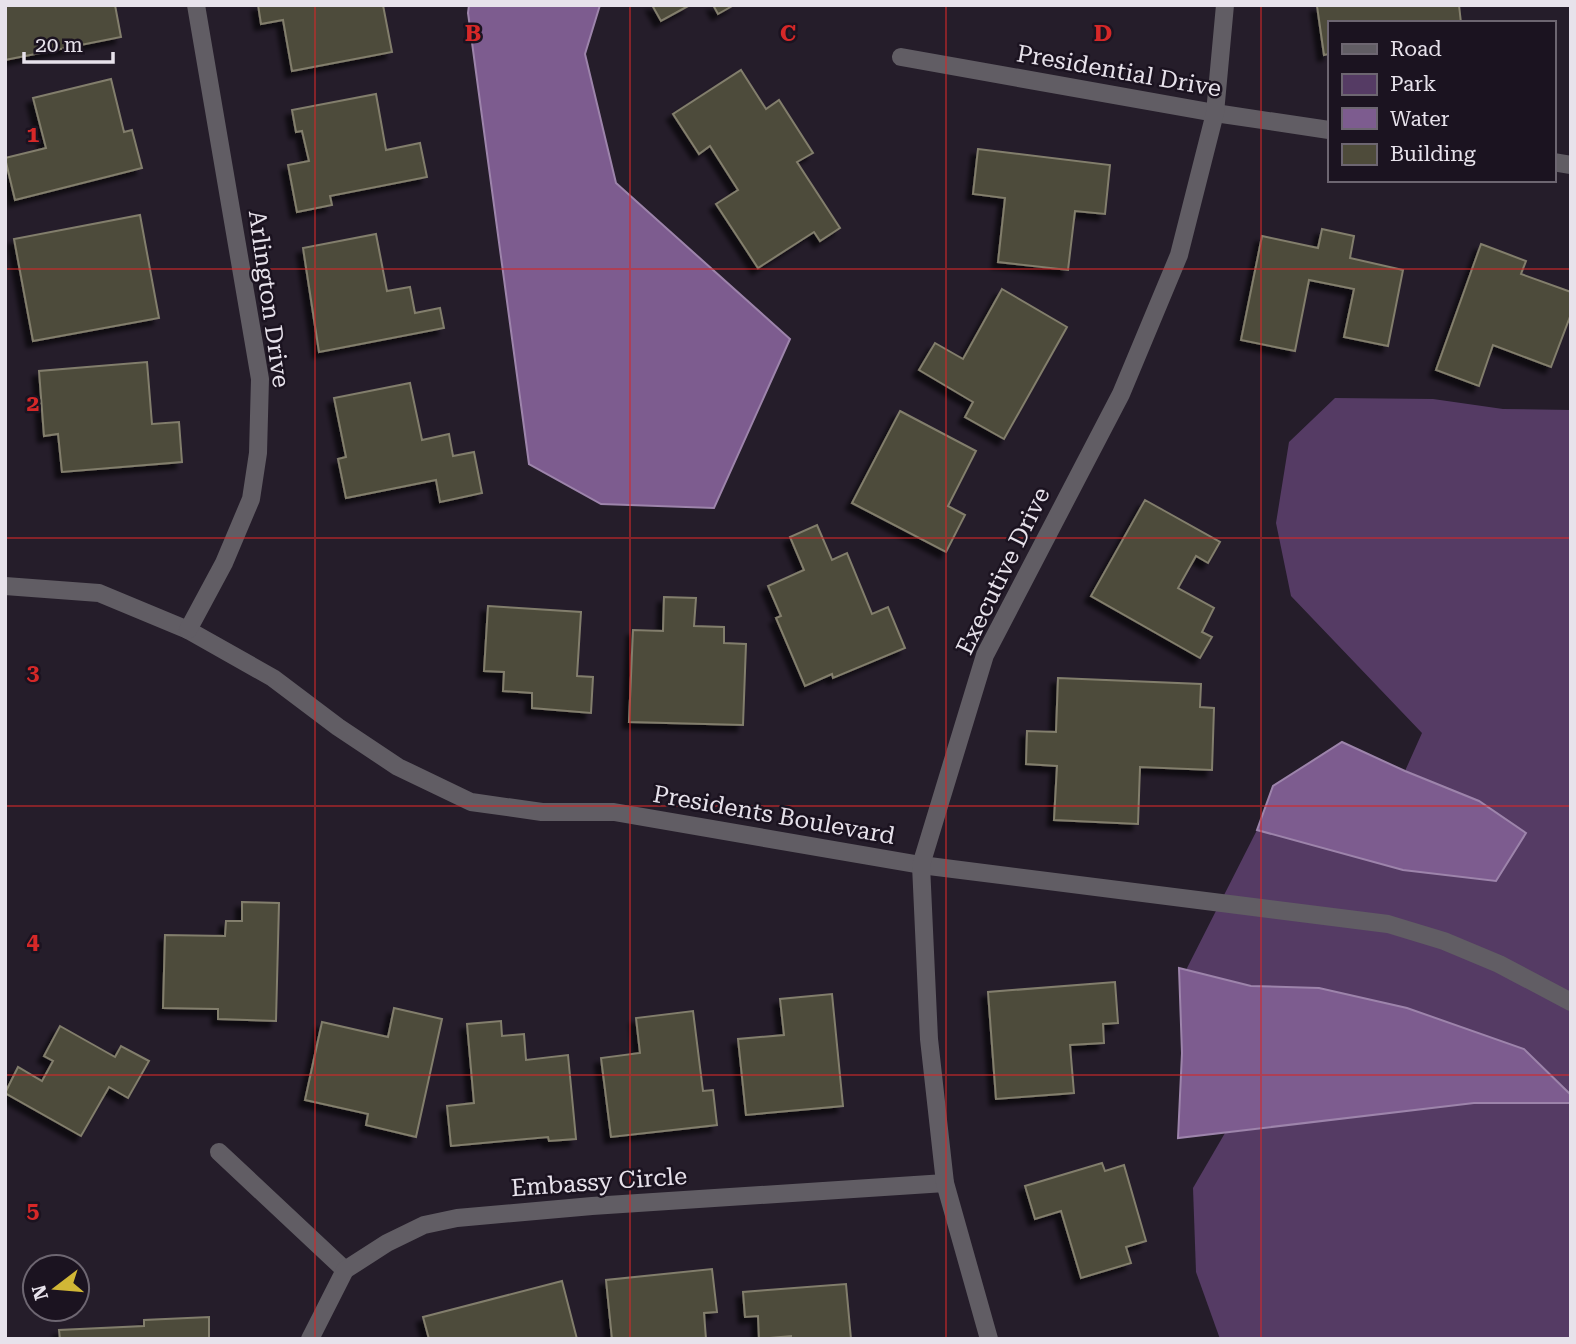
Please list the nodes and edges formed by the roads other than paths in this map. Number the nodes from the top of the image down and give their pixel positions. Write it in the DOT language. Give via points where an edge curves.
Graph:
graph roads {
  1 [pos="196,5"];
  2 [pos="1225,5"];
  3 [pos="901,57"];
  4 [pos="1215,113"];
  5 [pos="1328,130"];
  6 [pos="5,586"];
  7 [pos="188,630"];
  8 [pos="921,865"];
  9 [pos="1571,1002"];
  10 [pos="219,1152"];
  11 [pos="946,1183"];
  12 [pos="345,1270"];
  13 [pos="310,1339"];
  14 [pos="989,1339"];
  1 -- 7 [label="street, Arlington Drive" via="260,379 258,453 251,499"];
  2 -- 4 [label="street, Executive Drive"];
  3 -- 4 [label="street, Presidential Drive"];
  4 -- 5 [label="street, Presidential Drive"];
  4 -- 8 [label="street, Executive Drive" via="1179,255 1121,394 985,655"];
  6 -- 7 [label="street, Presidents Boulevard" via="99,593"];
  7 -- 8 [label="street, Presidents Boulevard" via="274,678 398,767 471,802 542,812 614,812"];
  8 -- 9 [label="street, Presidents Boulevard" via="1388,924 1499,964"];
  8 -- 11 [label="street, Executive Drive" via="929,1039"];
  10 -- 12 [label="street"];
  11 -- 12 [label="street, Embassy Circle" via="457,1218 424,1225"];
  11 -- 14 [label="street, Executive Drive"];
  12 -- 13 [label="street"];
}
